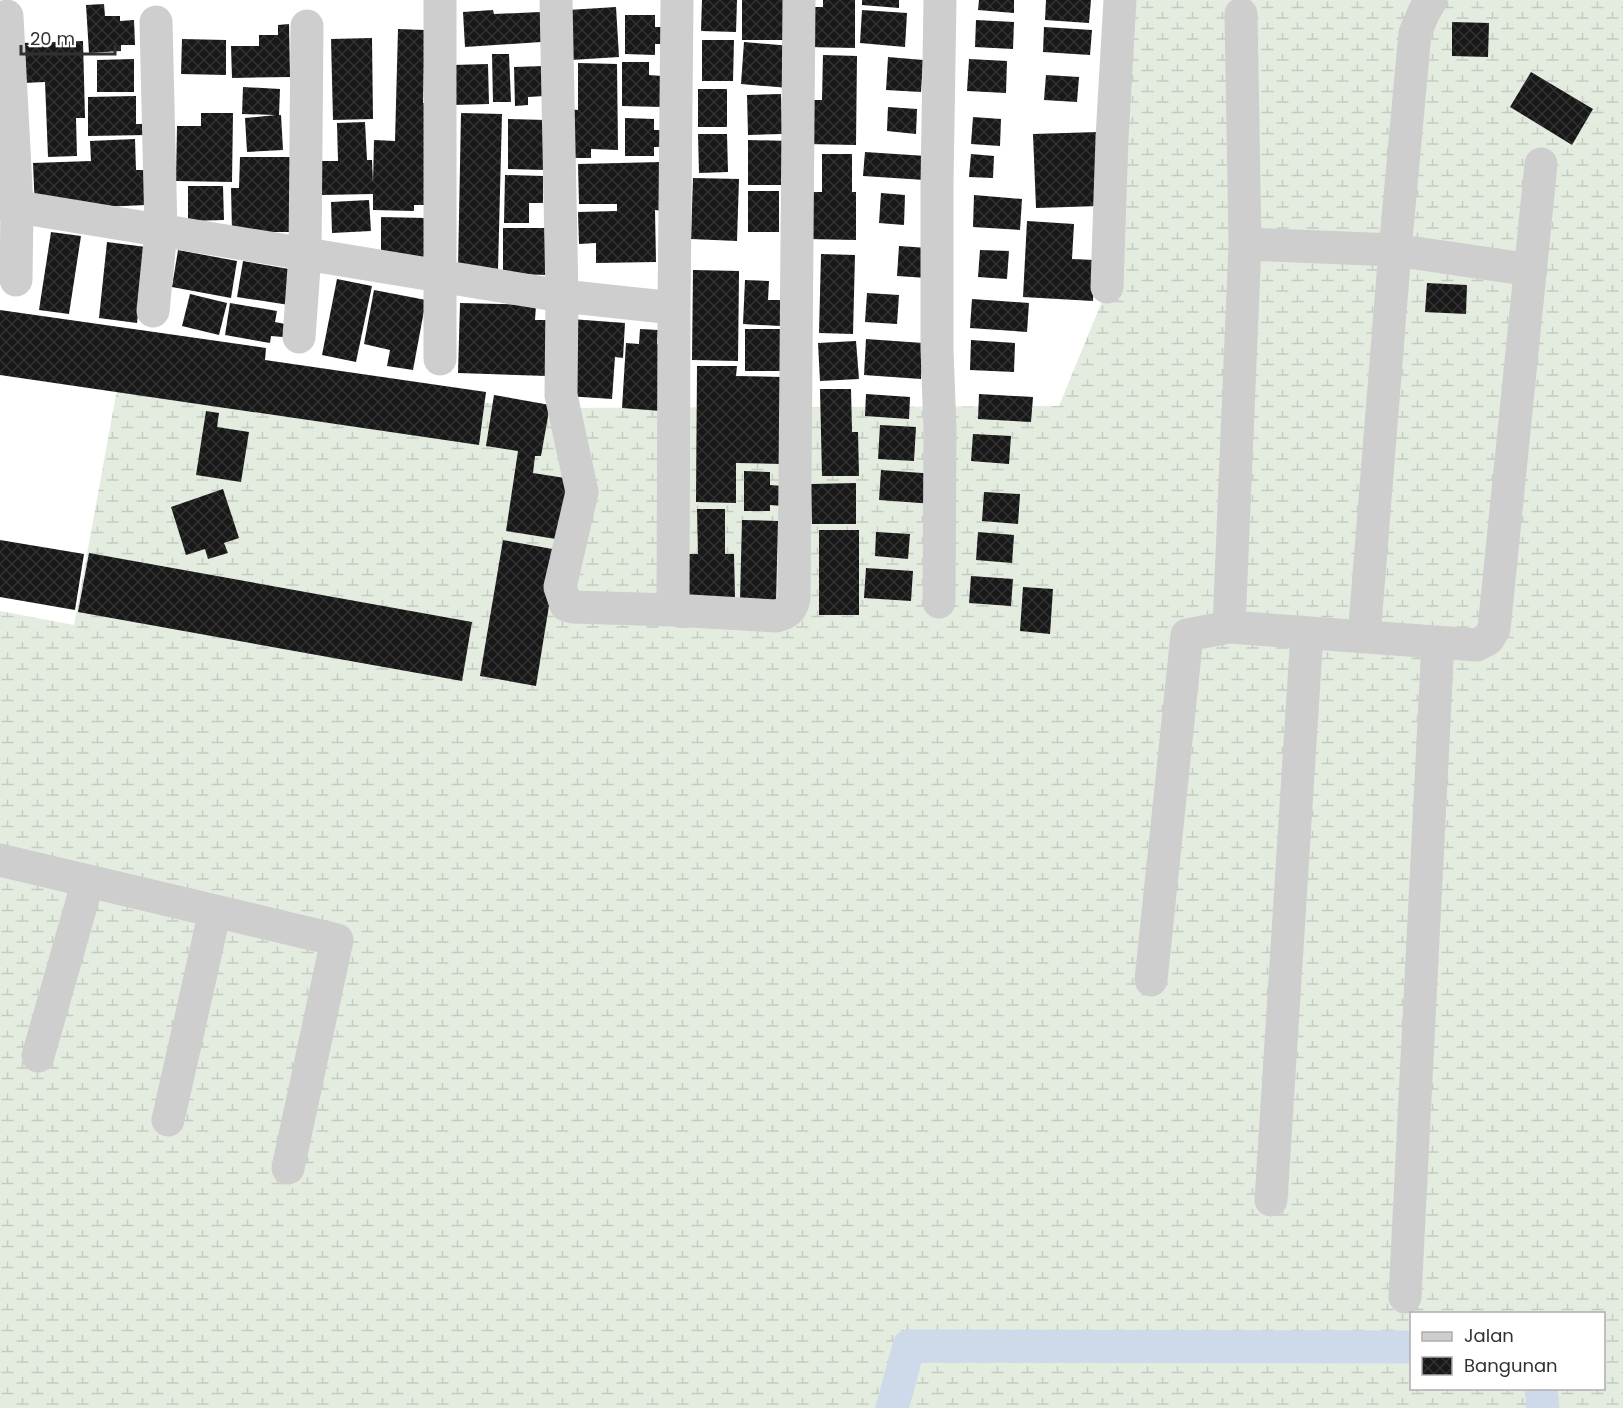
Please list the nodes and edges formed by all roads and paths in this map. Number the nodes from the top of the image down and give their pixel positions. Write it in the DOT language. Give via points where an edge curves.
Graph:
graph roads {
  1 [pos="441,0"];
  2 [pos="556,0"];
  3 [pos="677,0"];
  4 [pos="799,0"];
  5 [pos="940,0"];
  6 [pos="1120,0"];
  7 [pos="1431,0"];
  8 [pos="1241,14"];
  9 [pos="7,16"];
  10 [pos="156,22"];
  11 [pos="307,26"];
  12 [pos="1541,164"];
  13 [pos="8,206"];
  14 [pos="161,231"];
  15 [pos="1245,244"];
  16 [pos="1395,250"];
  17 [pos="305,254"];
  18 [pos="1531,270"];
  19 [pos="440,276"];
  20 [pos="16,280"];
  21 [pos="1107,287"];
  22 [pos="562,296"];
  23 [pos="674,308"];
  24 [pos="153,312"];
  25 [pos="299,337"];
  26 [pos="440,359"];
  27 [pos="939,602"];
  28 [pos="673,610"];
  29 [pos="1229,627"];
  30 [pos="1307,633"];
  31 [pos="1364,637"];
  32 [pos="1438,642"];
  33 [pos="0,860"];
  34 [pos="88,881"];
  35 [pos="215,911"];
  36 [pos="1151,980"];
  37 [pos="38,1056"];
  38 [pos="168,1120"];
  39 [pos="288,1168"];
  40 [pos="1271,1200"];
  41 [pos="1405,1298"];
  1 -- 19 [label="street"];
  2 -- 22 [label="street"];
  3 -- 23 [label="street"];
  4 -- 28 [label="street" via="792,608 776,616"];
  5 -- 27 [label="street"];
  6 -- 21 [label="street"];
  7 -- 16 [label="street" via="1415,33"];
  8 -- 15 [label="street"];
  9 -- 13 [label="street"];
  10 -- 14 [label="street"];
  11 -- 17 [label="street"];
  12 -- 18 [label="street"];
  13 -- 14 [label="street"];
  13 -- 20 [label="street"];
  14 -- 17 [label="street"];
  14 -- 24 [label="street"];
  15 -- 16 [label="street"];
  15 -- 29 [label="street"];
  16 -- 18 [label="street"];
  16 -- 31 [label="street"];
  17 -- 19 [label="street"];
  17 -- 25 [label="street"];
  18 -- 32 [label="street" via="1494,629 1488,639 1477,645"];
  19 -- 22 [label="street"];
  19 -- 26 [label="street"];
  22 -- 23 [label="street"];
  22 -- 28 [label="street" via="561,395 582,492 560,587 562,596 566,605 573,607"];
  23 -- 28 [label="street"];
  29 -- 30 [label="street"];
  29 -- 36 [label="street" via="1187,635"];
  30 -- 31 [label="street"];
  30 -- 40 [label="street"];
  31 -- 32 [label="street"];
  32 -- 41 [label="street"];
  33 -- 34 [label="street"];
  34 -- 35 [label="street"];
  34 -- 37 [label="street"];
  35 -- 38 [label="street"];
  35 -- 39 [label="street" via="337,940"];
}
